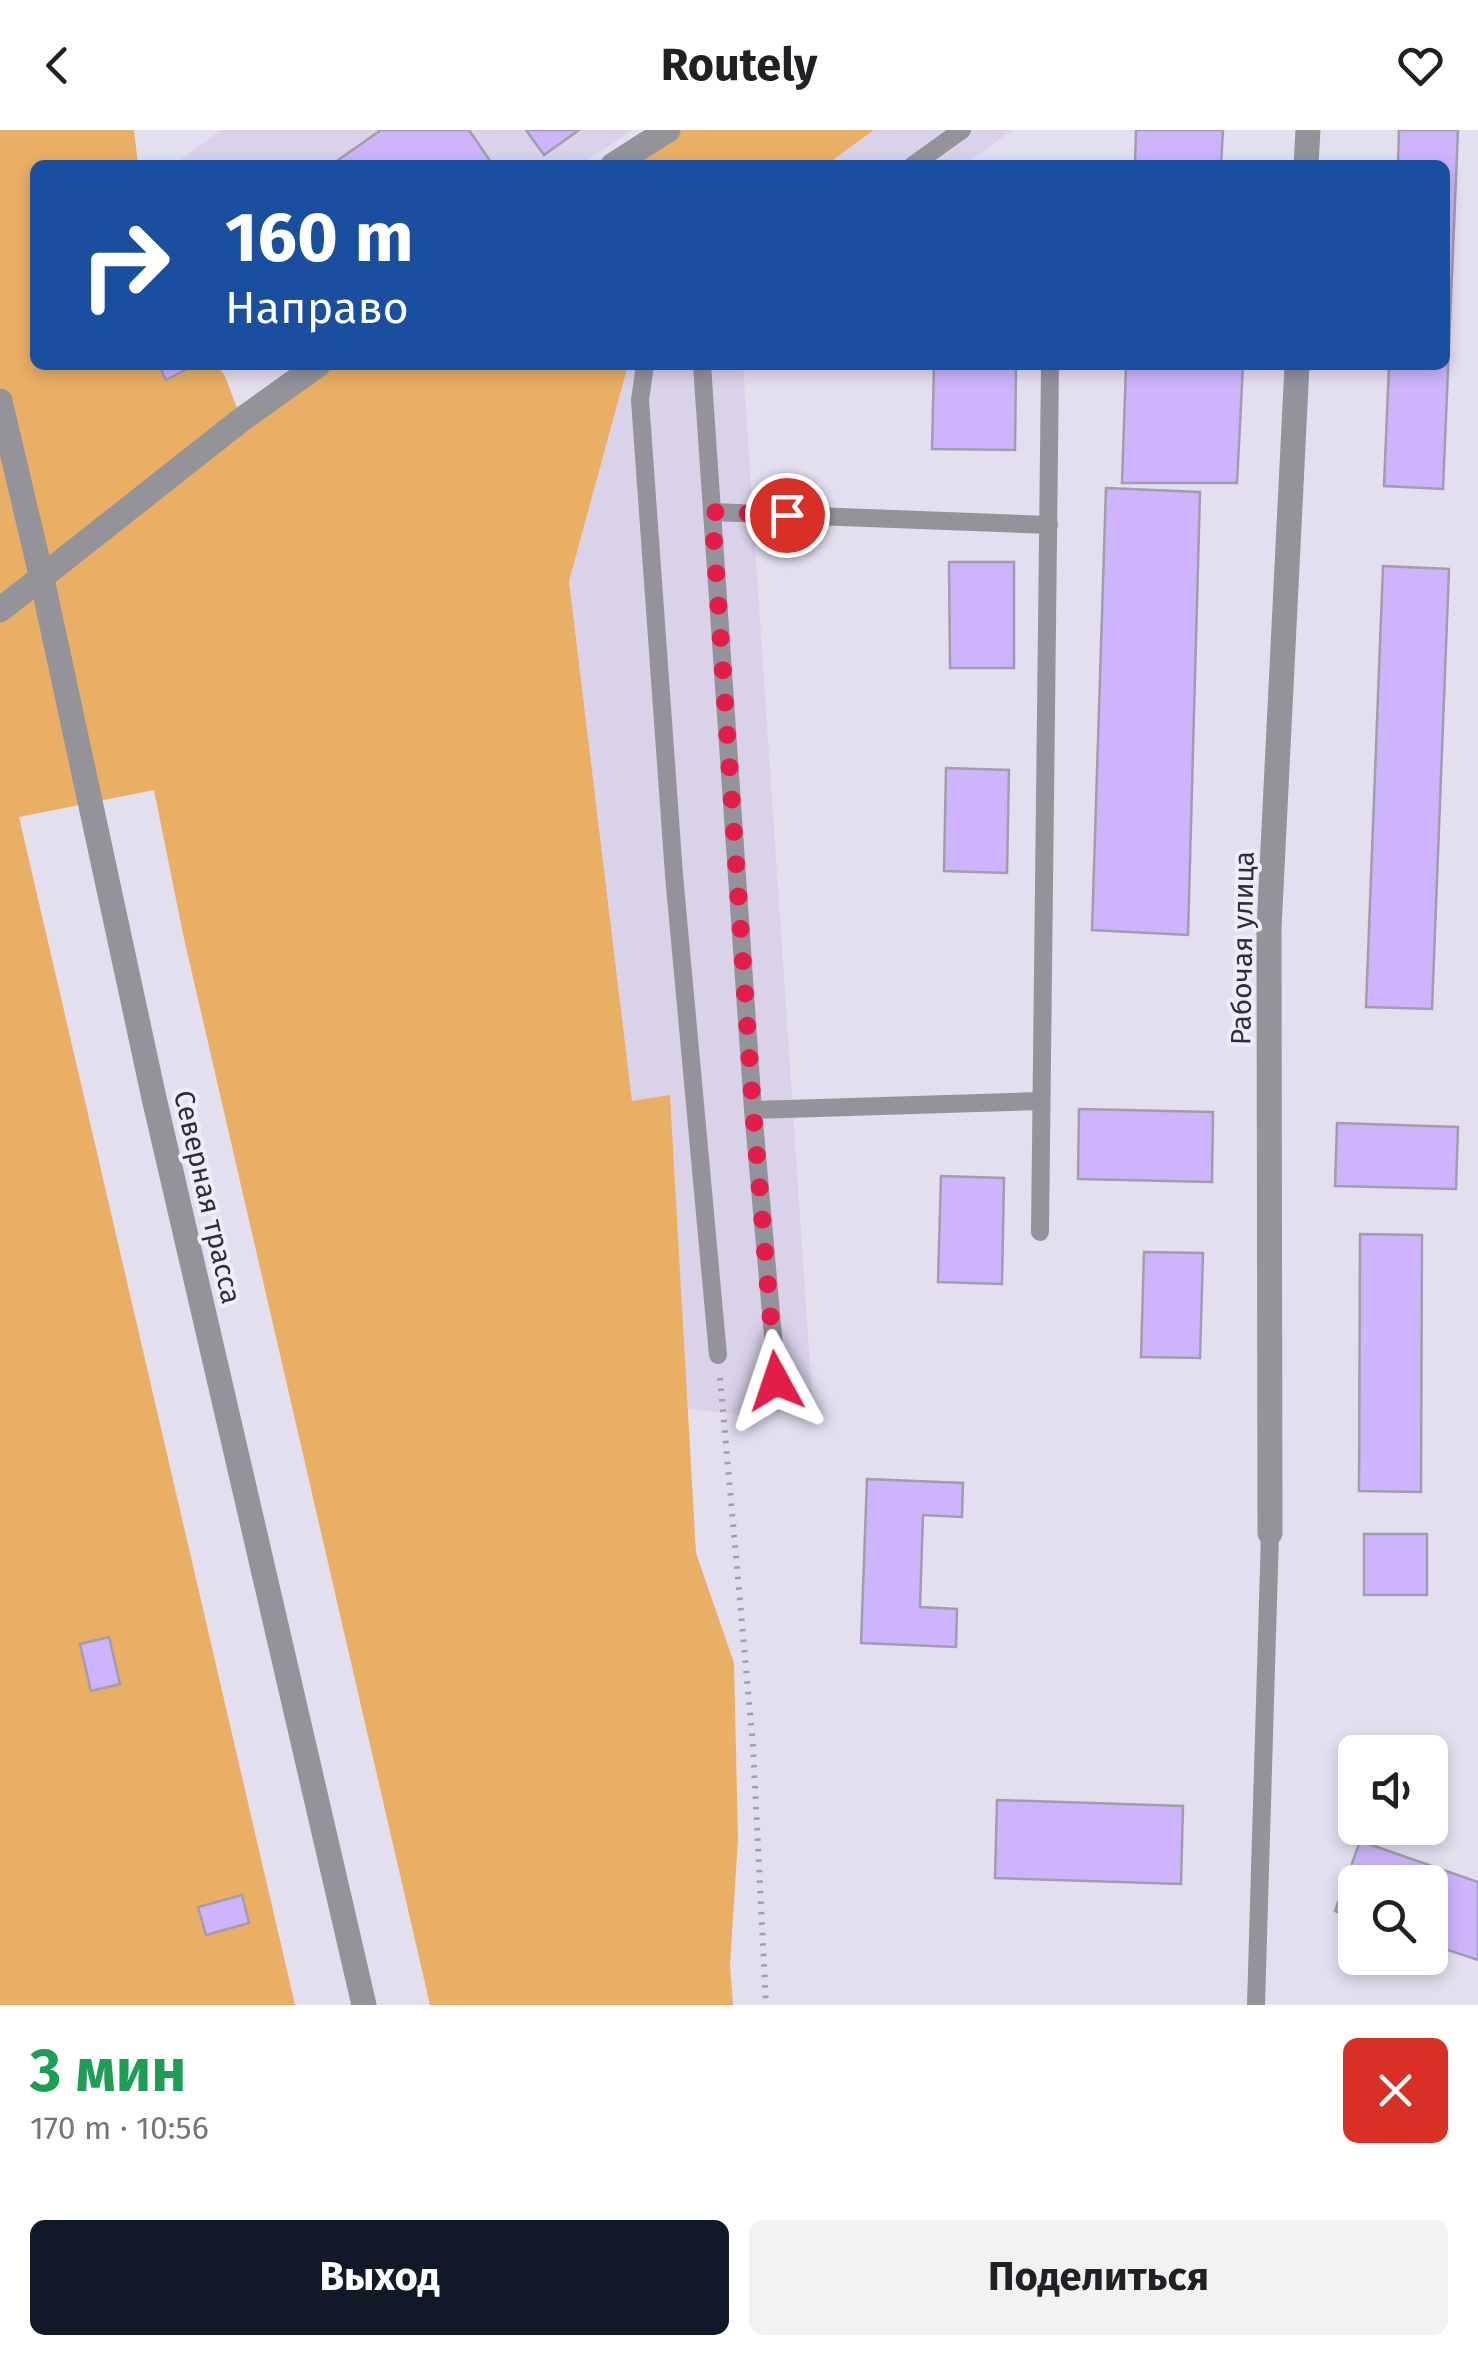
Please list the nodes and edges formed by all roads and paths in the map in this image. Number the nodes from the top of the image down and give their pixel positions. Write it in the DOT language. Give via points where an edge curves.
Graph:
graph roads {
  1 [pos="668,130"];
  2 [pos="962,130"];
  3 [pos="1308,130"];
  4 [pos="621,160"];
  5 [pos="920,160"];
  6 [pos="1306,160"];
  7 [pos="311,370"];
  8 [pos="644,370"];
  9 [pos="702,370"];
  10 [pos="1050,370"];
  11 [pos="1296,370"];
  12 [pos="0,401"];
  13 [pos="712,512"];
  14 [pos="1049,525"];
  15 [pos="42,579"];
  16 [pos="0,610"];
  17 [pos="1040,1101"];
  18 [pos="753,1110"];
  19 [pos="1040,1232"];
  20 [pos="718,1355"];
  21 [pos="776,1381"];
  22 [pos="1270,1533"];
  23 [pos="364,2005"];
  24 [pos="766,2005"];
  25 [pos="1256,2005"];
  1 -- 4 [label="street"];
  2 -- 5 [label="lane"];
  3 -- 6 [label="street"];
  7 -- 15 [label="street"];
  8 -- 20 [label="lane" via="640,400 674,875"];
  9 -- 13 [label="lane"];
  10 -- 14 [label="lane"];
  11 -- 22 [label="street, Рабочая улица" via="1269,929"];
  12 -- 15 [label="street, Северная трасса"];
  13 -- 14 [label="lane"];
  13 -- 18 [label="lane"];
  14 -- 17 [label="lane"];
  15 -- 16 [label="street"];
  15 -- 23 [label="street, Северная трасса" via="154,1098"];
  17 -- 18 [label="lane"];
  17 -- 19 [label="lane"];
  18 -- 21 [label="lane"];
  20 -- 24 [label="path" via="753,1746"];
  22 -- 25 [label="lane"];
}
